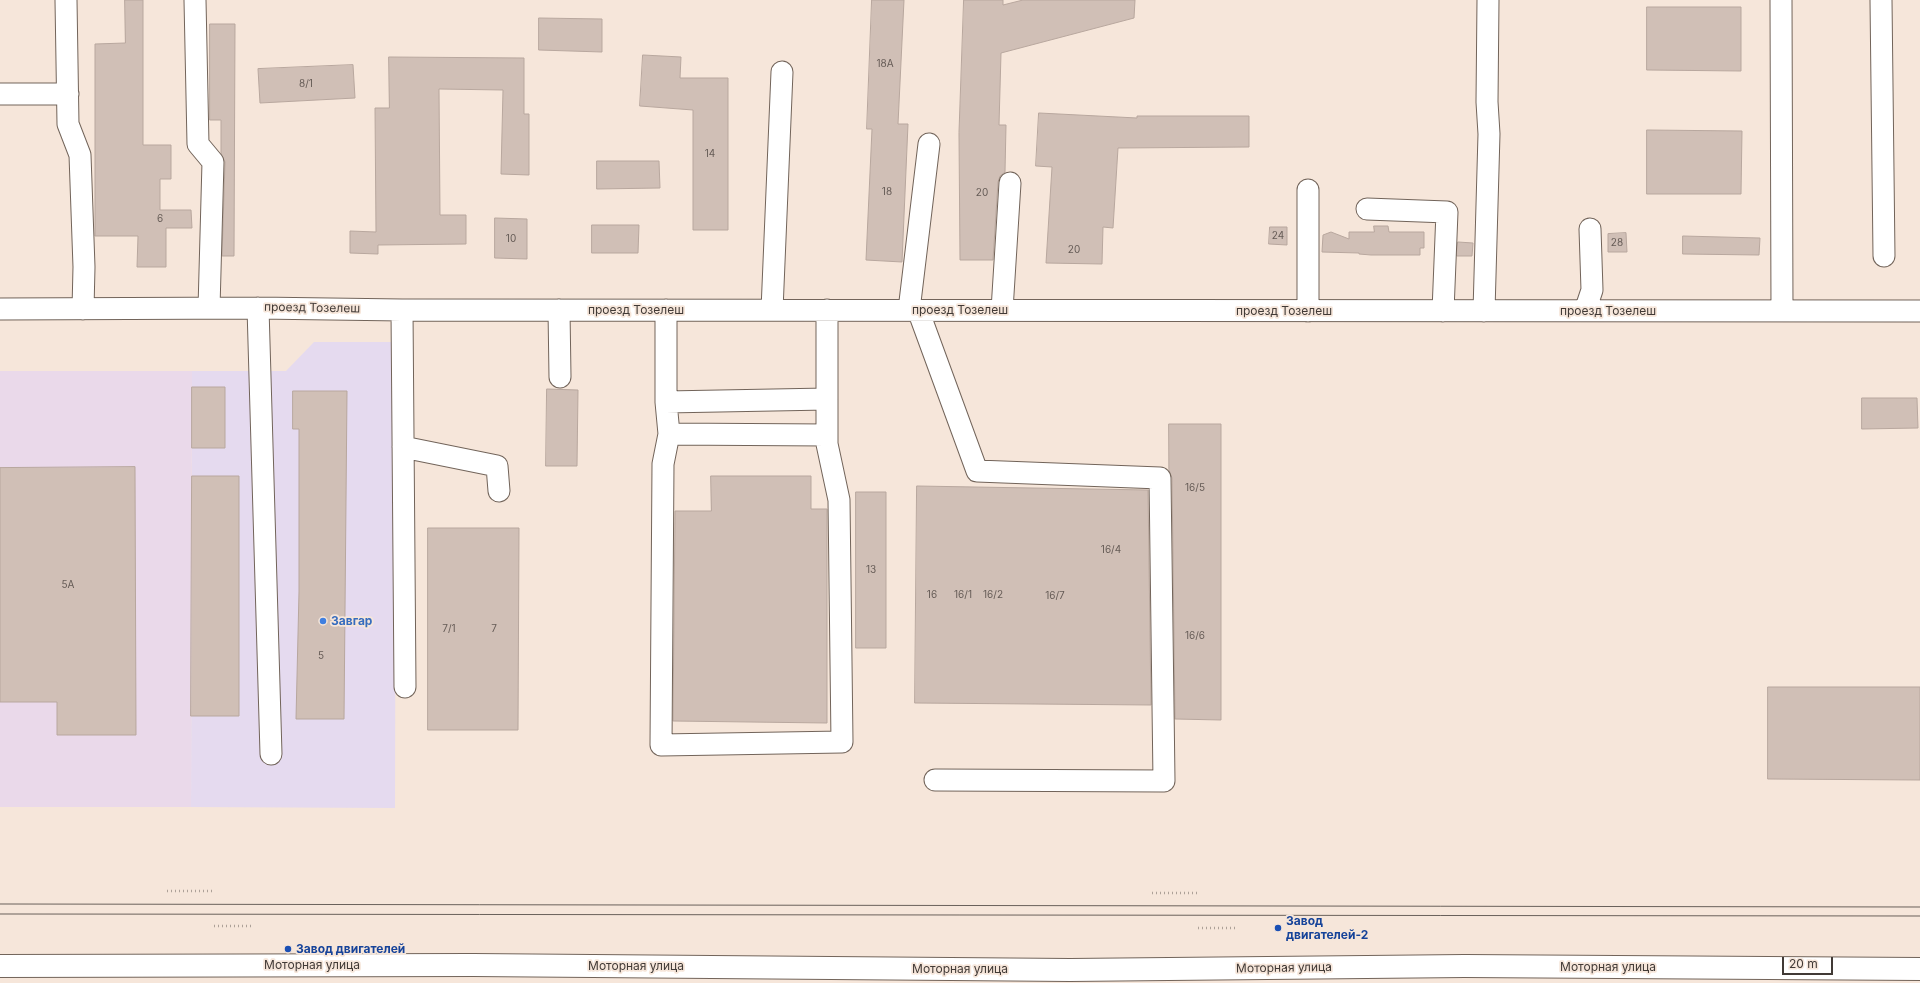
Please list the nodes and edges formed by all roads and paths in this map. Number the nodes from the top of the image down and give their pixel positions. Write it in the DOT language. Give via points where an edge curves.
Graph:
graph roads {
  1 [pos="66,0"];
  2 [pos="195,0"];
  3 [pos="1488,0"];
  4 [pos="1781,0"];
  5 [pos="1882,0"];
  6 [pos="782,72"];
  7 [pos="0,94"];
  8 [pos="68,94"];
  9 [pos="929,144"];
  10 [pos="1010,182"];
  11 [pos="1308,190"];
  12 [pos="1366,209"];
  13 [pos="1590,229"];
  14 [pos="1884,256"];
  15 [pos="209,308"];
  16 [pos="258,308"];
  17 [pos="0,309"];
  18 [pos="83,309"];
  19 [pos="402,310"];
  20 [pos="559,310"];
  21 [pos="666,310"];
  22 [pos="772,310"];
  23 [pos="828,310"];
  24 [pos="914,310"];
  25 [pos="1002,310"];
  26 [pos="1443,310"];
  27 [pos="1308,311"];
  28 [pos="1484,311"];
  29 [pos="1585,311"];
  30 [pos="1782,311"];
  31 [pos="1920,311"];
  32 [pos="560,378"];
  33 [pos="827,399"];
  34 [pos="666,402"];
  35 [pos="669,434"];
  36 [pos="827,436"];
  37 [pos="403,447"];
  38 [pos="499,491"];
  39 [pos="405,687"];
  40 [pos="271,754"];
  41 [pos="935,780"];
  42 [pos="167,891"];
  43 [pos="214,891"];
  44 [pos="1152,893"];
  45 [pos="1198,893"];
  46 [pos="214,926"];
  47 [pos="253,926"];
  48 [pos="1198,928"];
  49 [pos="1238,928"];
  50 [pos="0,966"];
  51 [pos="1920,969"];
  52 [pos="734,975"];
  53 [pos="1744,975"];
  54 [pos="1782,975"];
  1 -- 8 [label="street"];
  2 -- 15 [label="street" via="198,144 213,162"];
  3 -- 28 [label="street" via="1489,134"];
  4 -- 30 [label="street"];
  5 -- 14 [label="street"];
  6 -- 22 [label="street"];
  7 -- 8 [label="street"];
  8 -- 18 [label="street" via="68,124 80,155"];
  9 -- 24 [label="street"];
  10 -- 25 [label="street"];
  11 -- 27 [label="street"];
  12 -- 26 [label="street" via="1447,212"];
  13 -- 29 [label="street" via="1592,290"];
  15 -- 16 [label="street, проезд Тозелеш"];
  15 -- 18 [label="street, проезд Тозелеш"];
  16 -- 19 [label="street, проезд Тозелеш"];
  16 -- 40 [label="street"];
  17 -- 18 [label="street, проезд Тозелеш"];
  19 -- 20 [label="street, проезд Тозелеш"];
  19 -- 37 [label="street"];
  20 -- 21 [label="street, проезд Тозелеш"];
  20 -- 32 [label="street"];
  21 -- 22 [label="street, проезд Тозелеш"];
  21 -- 34 [label="street"];
  22 -- 23 [label="street, проезд Тозелеш"];
  23 -- 24 [label="street, проезд Тозелеш"];
  23 -- 33 [label="street"];
  24 -- 25 [label="street, проезд Тозелеш"];
  24 -- 41 [label="street" via="977,471 1160,478 1164,781"];
  25 -- 27 [label="street, проезд Тозелеш"];
  26 -- 27 [label="street, проезд Тозелеш"];
  26 -- 28 [label="street, проезд Тозелеш"];
  28 -- 29 [label="street, проезд Тозелеш"];
  29 -- 30 [label="street, проезд Тозелеш"];
  30 -- 31 [label="street, проезд Тозелеш"];
  33 -- 34 [label="street"];
  33 -- 36 [label="street"];
  34 -- 35 [label="street"];
  35 -- 36 [label="street"];
  35 -- 36 [label="street" via="663,464 661,745 842,742 839,500"];
  37 -- 38 [label="street" via="497,466"];
  37 -- 39 [label="street"];
  42 -- 43 [label="path"];
  44 -- 45 [label="path"];
  46 -- 47 [label="path"];
  48 -- 49 [label="path"];
  50 -- 52 [label="main road, Моторная улица" via="473,965"];
  51 -- 54 [label="main road, Моторная улица"];
  52 -- 53 [label="main road, Моторная улица" via="1465,966"];
  53 -- 54 [label="main road, Моторная улица"];
}
